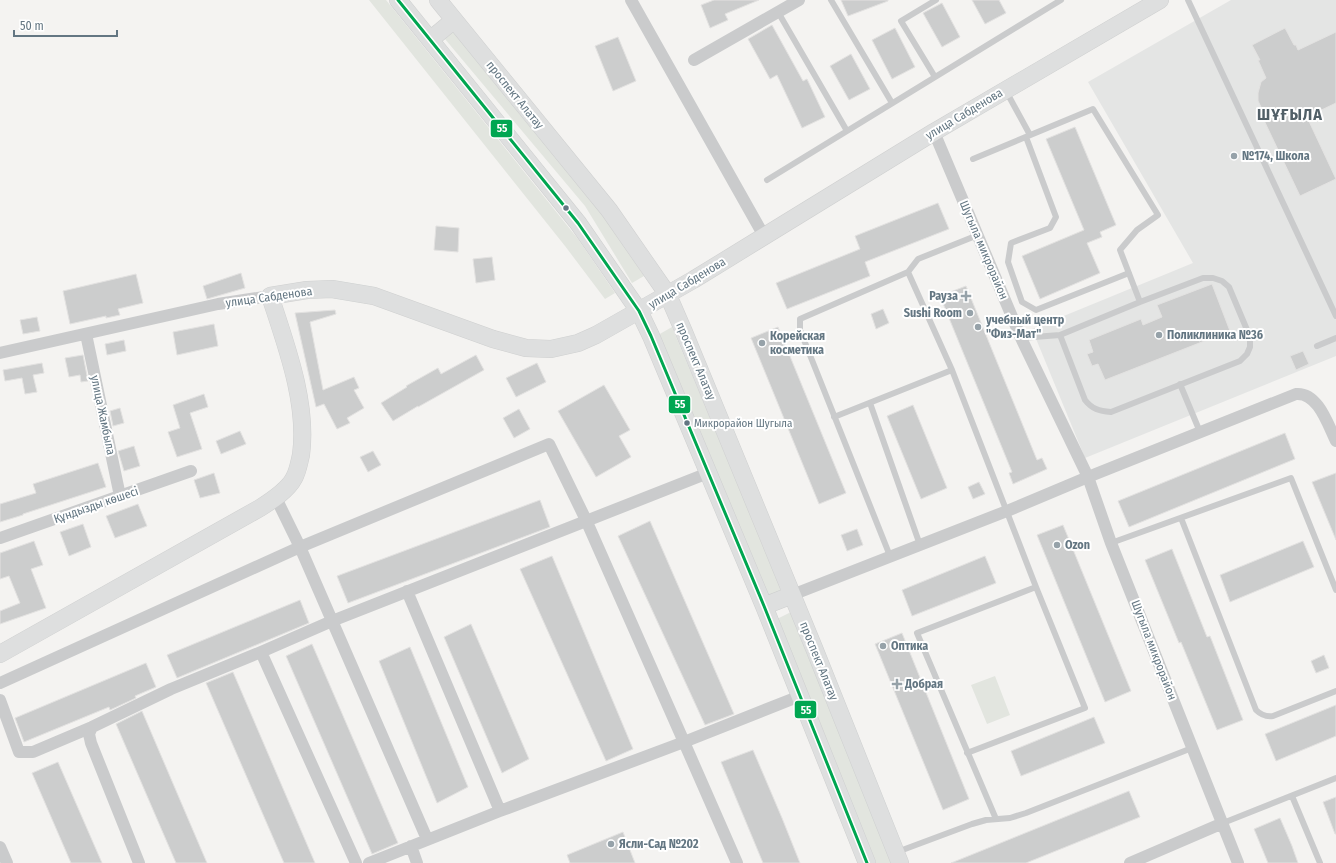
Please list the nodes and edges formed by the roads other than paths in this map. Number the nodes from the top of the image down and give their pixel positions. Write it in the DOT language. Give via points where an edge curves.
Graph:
graph roads {
  1 [pos="398,0"];
  2 [pos="438,0"];
  3 [pos="631,0"];
  4 [pos="799,0"];
  5 [pos="831,0"];
  6 [pos="936,0"];
  7 [pos="1061,0"];
  8 [pos="1160,0"];
  9 [pos="1188,0"];
  10 [pos="1139,5"];
  11 [pos="778,12"];
  12 [pos="454,20"];
  13 [pos="430,40"];
  14 [pos="694,60"];
  15 [pos="935,77"];
  16 [pos="1005,90"];
  17 [pos="892,103"];
  18 [pos="847,131"];
  19 [pos="934,132"];
  20 [pos="1028,136"];
  21 [pos="973,159"];
  22 [pos="767,180"];
  23 [pos="978,235"];
  24 [pos="764,236"];
  25 [pos="908,272"];
  26 [pos="1129,273"];
  27 [pos="668,295"];
  28 [pos="270,296"];
  29 [pos="1140,302"];
  30 [pos="639,311"];
  31 [pos="1336,316"];
  32 [pos="86,334"];
  33 [pos="1060,334"];
  34 [pos="1022,338"];
  35 [pos="1336,338"];
  36 [pos="1317,346"];
  37 [pos="0,353"];
  38 [pos="952,370"];
  39 [pos="1180,384"];
  40 [pos="870,403"];
  41 [pos="834,417"];
  42 [pos="1200,432"];
  43 [pos="1336,441"];
  44 [pos="191,471"];
  45 [pos="708,473"];
  46 [pos="1088,477"];
  47 [pos="120,496"];
  48 [pos="276,498"];
  49 [pos="1007,510"];
  50 [pos="1181,518"];
  51 [pos="586,520"];
  52 [pos="0,538"];
  53 [pos="1111,543"];
  54 [pos="920,545"];
  55 [pos="300,547"];
  56 [pos="890,556"];
  57 [pos="1036,587"];
  58 [pos="1336,590"];
  59 [pos="407,592"];
  60 [pos="792,595"];
  61 [pos="764,606"];
  62 [pos="332,621"];
  63 [pos="261,652"];
  64 [pos="0,654"];
  65 [pos="0,683"];
  66 [pos="1336,691"];
  67 [pos="800,696"];
  68 [pos="0,700"];
  69 [pos="92,727"];
  70 [pos="684,742"];
  71 [pos="1192,748"];
  72 [pos="967,753"];
  73 [pos="1336,778"];
  74 [pos="1292,796"];
  75 [pos="500,811"];
  76 [pos="996,820"];
  77 [pos="1223,823"];
  78 [pos="427,839"];
  79 [pos="0,846"];
  80 [pos="411,846"];
  81 [pos="898,858"];
  82 [pos="1147,860"];
  83 [pos="7,863"];
  84 [pos="139,863"];
  85 [pos="356,863"];
  86 [pos="369,863"];
  87 [pos="417,863"];
  88 [pos="737,863"];
  89 [pos="867,863"];
  90 [pos="1130,863"];
  91 [pos="1238,863"];
  92 [pos="1320,863"];
  1 -- 13 [label="main road"];
  2 -- 12 [label="main road, проспект Алатау"];
  3 -- 24 [label="street"];
  4 -- 11 [label="street"];
  5 -- 17 [label="lane"];
  6 -- 15 [label="lane" via="901,21"];
  7 -- 15 [label="lane"];
  8 -- 10 [label="main road, улица Сабденова"];
  9 -- 31 [label="lane"];
  10 -- 16 [label="main road, улица Сабденова"];
  11 -- 14 [label="street"];
  11 -- 18 [label="lane"];
  12 -- 13 [label="main road"];
  12 -- 27 [label="main road, проспект Алатау" via="609,210"];
  13 -- 30 [label="main road" via="578,224"];
  15 -- 17 [label="lane"];
  16 -- 19 [label="main road, улица Сабденова"];
  16 -- 20 [label="lane"];
  17 -- 18 [label="lane"];
  18 -- 22 [label="lane"];
  19 -- 23 [label="street, Шугыла микрорайон"];
  19 -- 24 [label="main road, улица Сабденова"];
  20 -- 21 [label="lane"];
  20 -- 26 [label="lane" via="1093,109 1158,215 1137,230 1120,250"];
  20 -- 26 [label="lane" via="1056,217 1050,228 1011,243 1008,262 1022,302 1036,310"];
  23 -- 25 [label="lane" via="918,259"];
  23 -- 34 [label="street, Шугыла микрорайон"];
  24 -- 27 [label="main road, улица Сабденова"];
  25 -- 38 [label="lane"];
  25 -- 41 [label="lane" via="800,319 800,330"];
  26 -- 29 [label="lane"];
  27 -- 30 [label="main road, улица Сабденова"];
  27 -- 60 [label="main road, проспект Алатау"];
  28 -- 30 [label="main road, улица Сабденова" via="332,289 374,296 493,339 526,348 551,349 578,343"];
  28 -- 32 [label="street, улица Сабденова" via="218,304"];
  28 -- 48 [label="main road" via="286,343 302,421 299,466 294,479"];
  29 -- 33 [label="lane"];
  29 -- 39 [label="lane" via="1203,278 1222,281 1229,287 1250,338 1247,354 1240,361"];
  30 -- 45 [label="main road"];
  32 -- 37 [label="street, улица Сабденова"];
  32 -- 47 [label="street, улица Жамбыла"];
  33 -- 34 [label="lane"];
  33 -- 39 [label="lane" via="1090,407 1110,412"];
  34 -- 46 [label="street, Шугыла микрорайон"];
  35 -- 36 [label="lane"];
  38 -- 40 [label="lane"];
  38 -- 49 [label="lane"];
  39 -- 42 [label="lane"];
  40 -- 41 [label="lane"];
  40 -- 54 [label="lane"];
  41 -- 56 [label="lane"];
  42 -- 43 [label="street" via="1301,393 1306,394 1319,406"];
  42 -- 46 [label="street"];
  44 -- 47 [label="street, Құндызды көшесі"];
  45 -- 51 [label="street"];
  45 -- 61 [label="main road"];
  46 -- 49 [label="street"];
  46 -- 53 [label="street, Шугыла микрорайон"];
  47 -- 52 [label="street, Құндызды көшесі"];
  48 -- 55 [label="street"];
  48 -- 64 [label="main road"];
  49 -- 54 [label="street"];
  49 -- 57 [label="lane"];
  50 -- 53 [label="lane"];
  50 -- 58 [label="lane" via="1291,478"];
  50 -- 66 [label="lane" via="1259,714 1273,716"];
  51 -- 55 [label="street" via="549,444"];
  51 -- 59 [label="street"];
  51 -- 70 [label="street"];
  53 -- 71 [label="street, Шугыла микрорайон"];
  54 -- 56 [label="street"];
  55 -- 62 [label="street"];
  55 -- 65 [label="street"];
  56 -- 60 [label="street"];
  57 -- 72 [label="lane" via="1085,708"];
  57 -- 72 [label="lane" via="917,633"];
  59 -- 62 [label="street"];
  59 -- 75 [label="street"];
  60 -- 61 [label="main road"];
  60 -- 81 [label="main road, проспект Алатау"];
  61 -- 67 [label="main road"];
  62 -- 63 [label="street"];
  62 -- 78 [label="street"];
  63 -- 69 [label="street" via="170,689"];
  63 -- 85 [label="street"];
  67 -- 70 [label="street"];
  67 -- 89 [label="main road"];
  68 -- 69 [label="street" via="19,752 33,752"];
  69 -- 84 [label="street" via="89,734 91,743"];
  70 -- 75 [label="street"];
  70 -- 88 [label="street"];
  71 -- 76 [label="lane" via="1026,813"];
  71 -- 77 [label="street, Шугыла микрорайон"];
  72 -- 76 [label="lane"];
  73 -- 74 [label="lane"];
  74 -- 77 [label="lane"];
  74 -- 92 [label="lane"];
  75 -- 78 [label="street"];
  76 -- 81 [label="lane" via="972,824"];
  77 -- 82 [label="street"];
  77 -- 91 [label="street, Шугыла микрорайон"];
  78 -- 80 [label="street"];
  79 -- 83 [label="street"];
  80 -- 86 [label="street"];
  80 -- 87 [label="street"];
  82 -- 90 [label="street"];
}
